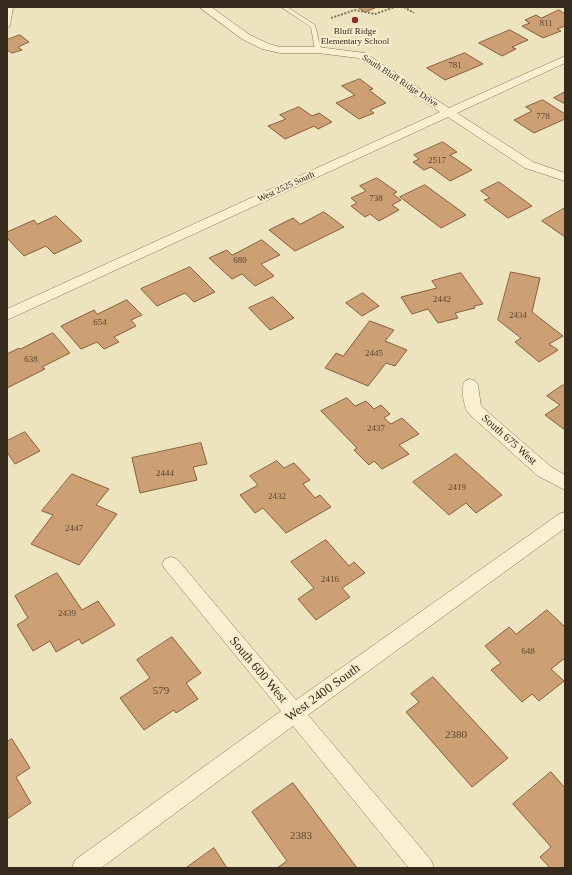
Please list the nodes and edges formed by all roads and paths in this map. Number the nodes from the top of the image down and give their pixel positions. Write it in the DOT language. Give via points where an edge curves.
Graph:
graph roads {
  1 [pos="10,7"];
  2 [pos="204,7"];
  3 [pos="284,7"];
  4 [pos="395,7"];
  5 [pos="404,7"];
  6 [pos="414,13"];
  7 [pos="331,18"];
  8 [pos="8,26"];
  9 [pos="318,50"];
  10 [pos="565,59"];
  11 [pos="448,112"];
  12 [pos="565,177"];
  13 [pos="7,315"];
  14 [pos="470,386"];
  15 [pos="565,483"];
  16 [pos="565,519"];
  17 [pos="171,564"];
  18 [pos="294,714"];
  19 [pos="83,868"];
  20 [pos="423,868"];
  1 -- 8 [label="lane"];
  2 -- 9 [label="street, South Bluff Ridge Drive" via="246,37 266,47 280,50"];
  3 -- 9 [label="lane" via="313,26"];
  4 -- 7 [label="path" via="375,14 355,10"];
  5 -- 6 [label="path"];
  9 -- 11 [label="street, South Bluff Ridge Drive" via="361,55"];
  10 -- 11 [label="street, West 2525 South"];
  11 -- 12 [label="street, South Bluff Ridge Drive" via="529,165"];
  11 -- 13 [label="street, West 2525 South"];
  14 -- 15 [label="street, South 675 West" via="474,409 544,471"];
  16 -- 18 [label="street, West 2400 South"];
  17 -- 18 [label="street, South 600 West"];
  18 -- 19 [label="street, West 2400 South"];
  18 -- 20 [label="street, South 600 West"];
}
